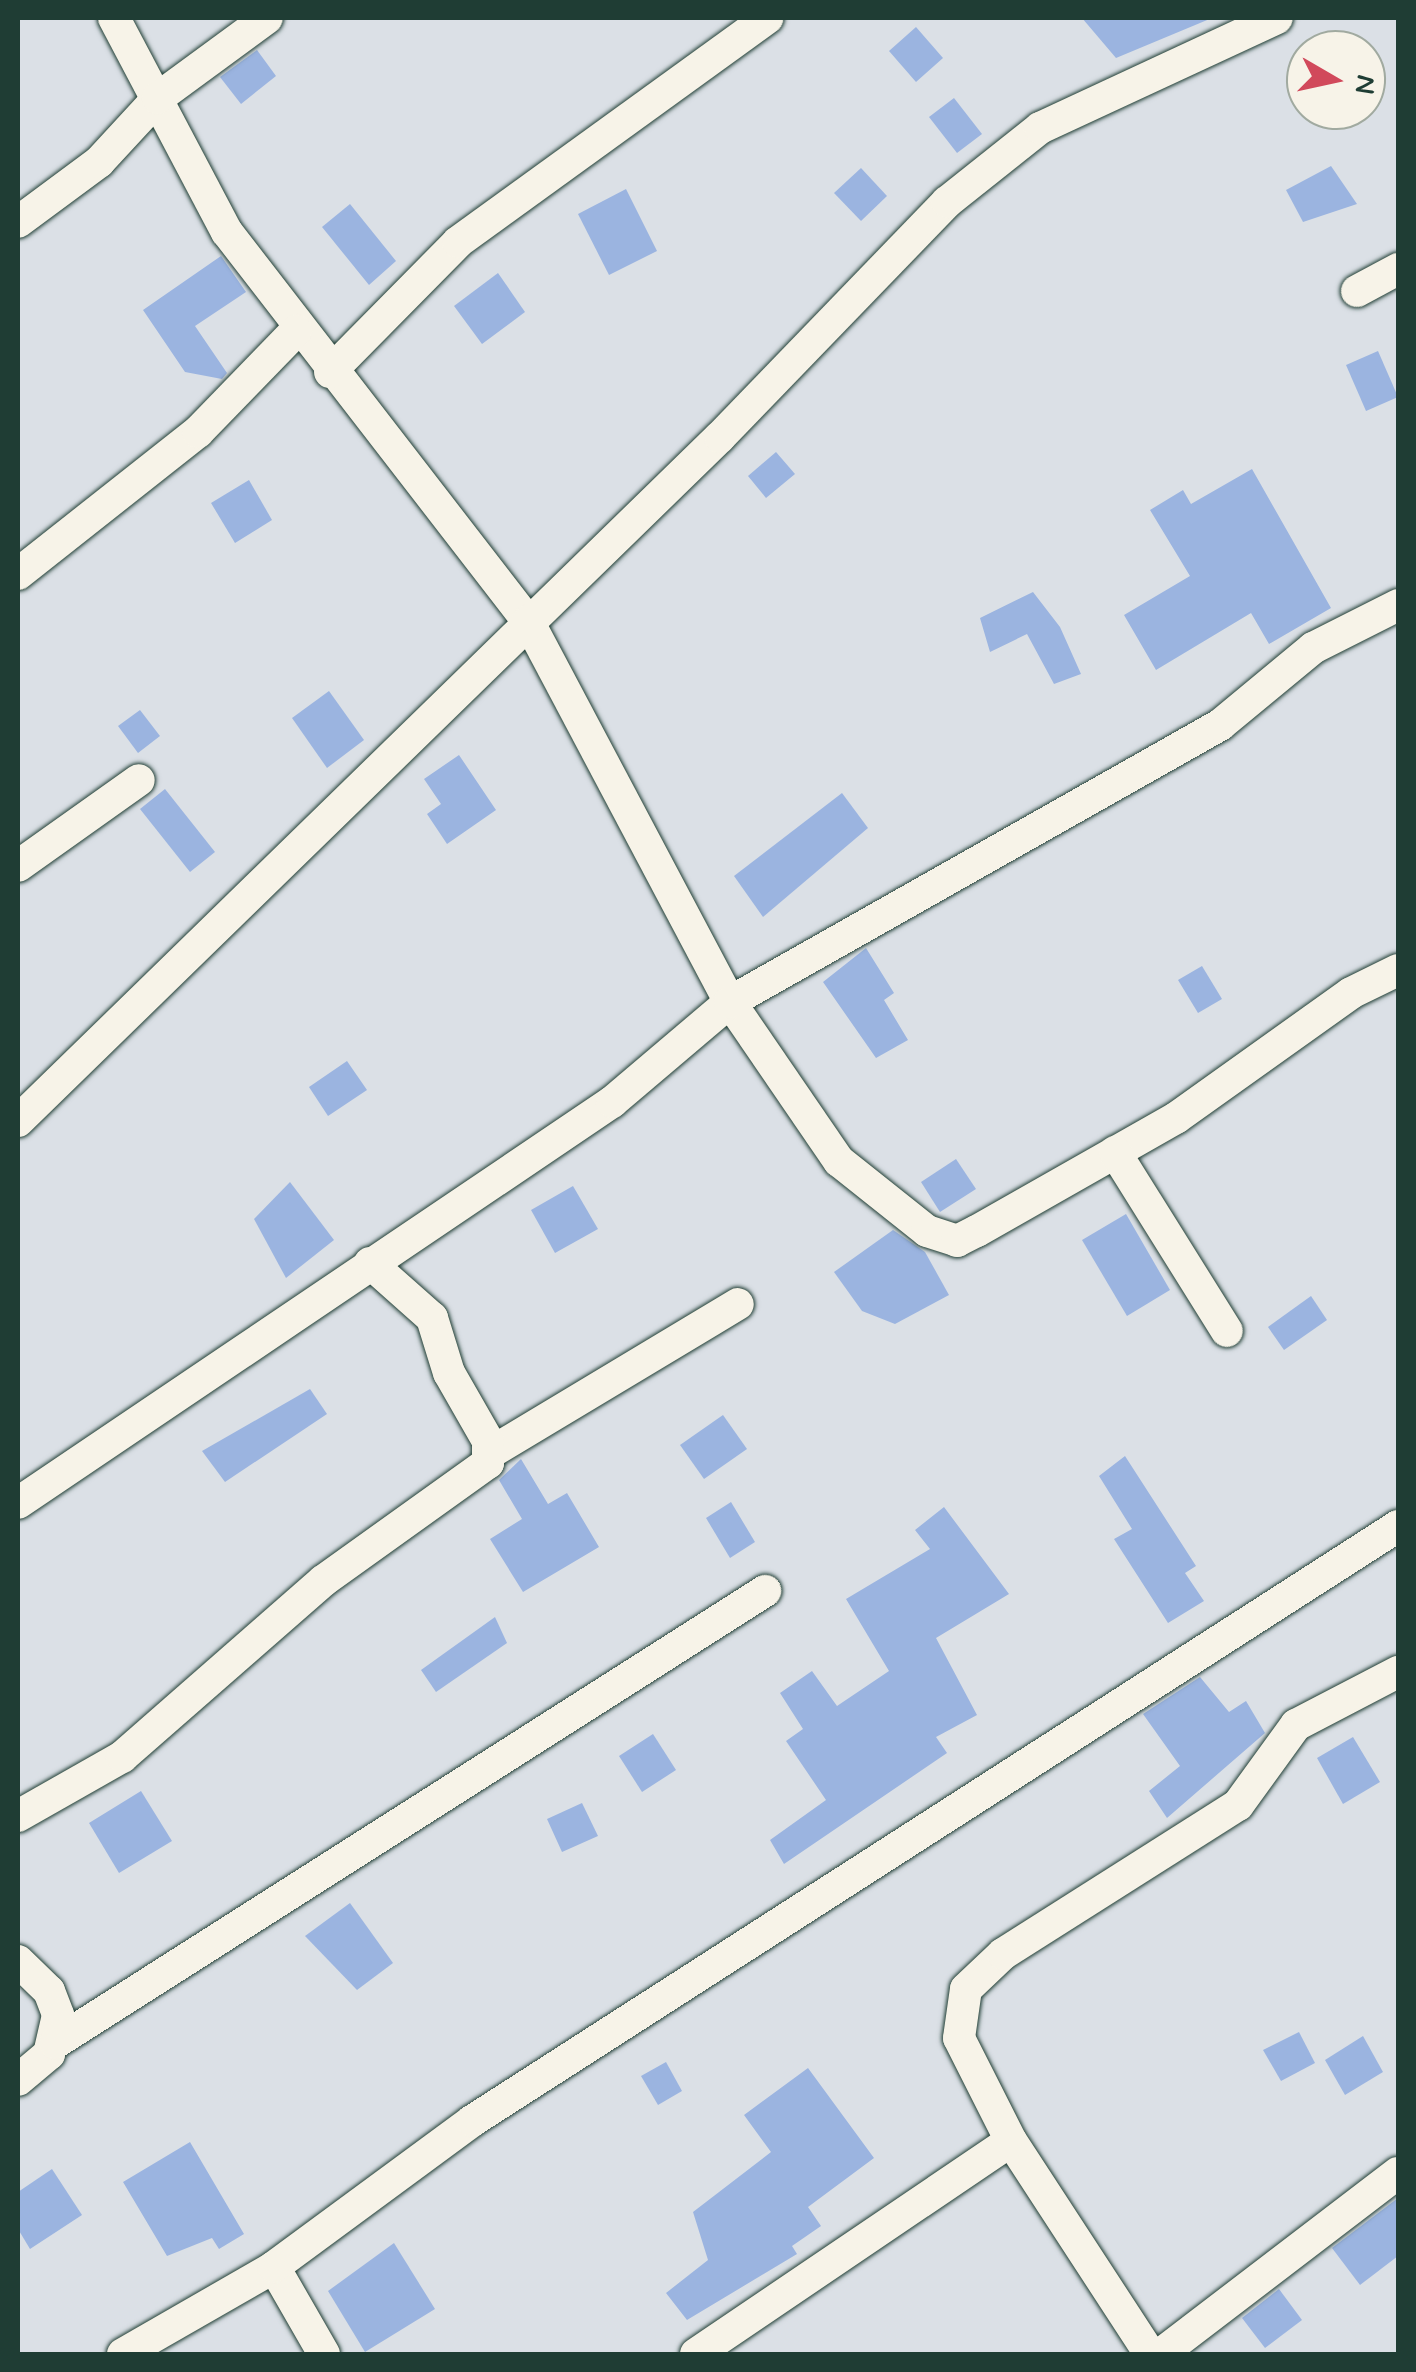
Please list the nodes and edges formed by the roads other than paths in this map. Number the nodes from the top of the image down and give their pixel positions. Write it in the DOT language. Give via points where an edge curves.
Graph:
graph roads {
  1 [pos="114,18"];
  2 [pos="268,18"];
  3 [pos="768,18"];
  4 [pos="1277,18"];
  5 [pos="158,98"];
  6 [pos="18,222"];
  7 [pos="1398,269"];
  8 [pos="1357,291"];
  9 [pos="296,331"];
  10 [pos="330,372"];
  11 [pos="18,574"];
  12 [pos="1398,605"];
  13 [pos="528,622"];
  14 [pos="139,780"];
  15 [pos="18,866"];
  16 [pos="1398,970"];
  17 [pos="730,1002"];
  18 [pos="18,1120"];
  19 [pos="1114,1152"];
  20 [pos="370,1263"];
  21 [pos="738,1304"];
  22 [pos="1227,1331"];
  23 [pos="490,1453"];
  24 [pos="18,1503"];
  25 [pos="1398,1526"];
  26 [pos="765,1591"];
  27 [pos="1398,1672"];
  28 [pos="18,1816"];
  29 [pos="18,1961"];
  30 [pos="55,2043"];
  31 [pos="18,2080"];
  32 [pos="1011,2140"];
  33 [pos="1398,2173"];
  34 [pos="274,2267"];
  35 [pos="123,2354"];
  36 [pos="324,2354"];
  37 [pos="696,2354"];
  38 [pos="1150,2354"];
  39 [pos="1162,2354"];
  1 -- 5 [label="street"];
  2 -- 5 [label="street"];
  3 -- 10 [label="street" via="458,242"];
  4 -- 13 [label="street" via="1040,128 947,202"];
  5 -- 6 [label="street" via="99,162"];
  5 -- 9 [label="street" via="227,232"];
  7 -- 8 [label="street"];
  9 -- 10 [label="street"];
  9 -- 11 [label="street" via="198,432"];
  10 -- 13 [label="street"];
  12 -- 17 [label="street" via="1312,648 1220,726"];
  13 -- 17 [label="street"];
  13 -- 18 [label="street"];
  14 -- 15 [label="street"];
  16 -- 19 [label="street"];
  17 -- 19 [label="street" via="839,1161 940,1238 967,1236"];
  17 -- 20 [label="street" via="612,1102"];
  19 -- 22 [label="street"];
  20 -- 23 [label="street" via="432,1318"];
  20 -- 24 [label="street"];
  21 -- 23 [label="street"];
  23 -- 28 [label="street" via="478,1474 322,1581 154,1732"];
  25 -- 34 [label="street" via="472,2121"];
  26 -- 30 [label="street"];
  27 -- 32 [label="street" via="1296,1725 1238,1805 971,1980 959,2038"];
  29 -- 30 [label="street" via="56,2002"];
  30 -- 31 [label="street"];
  32 -- 37 [label="street"];
  32 -- 38 [label="street"];
  33 -- 39 [label="street"];
  34 -- 35 [label="street"];
  34 -- 36 [label="street"];
}
